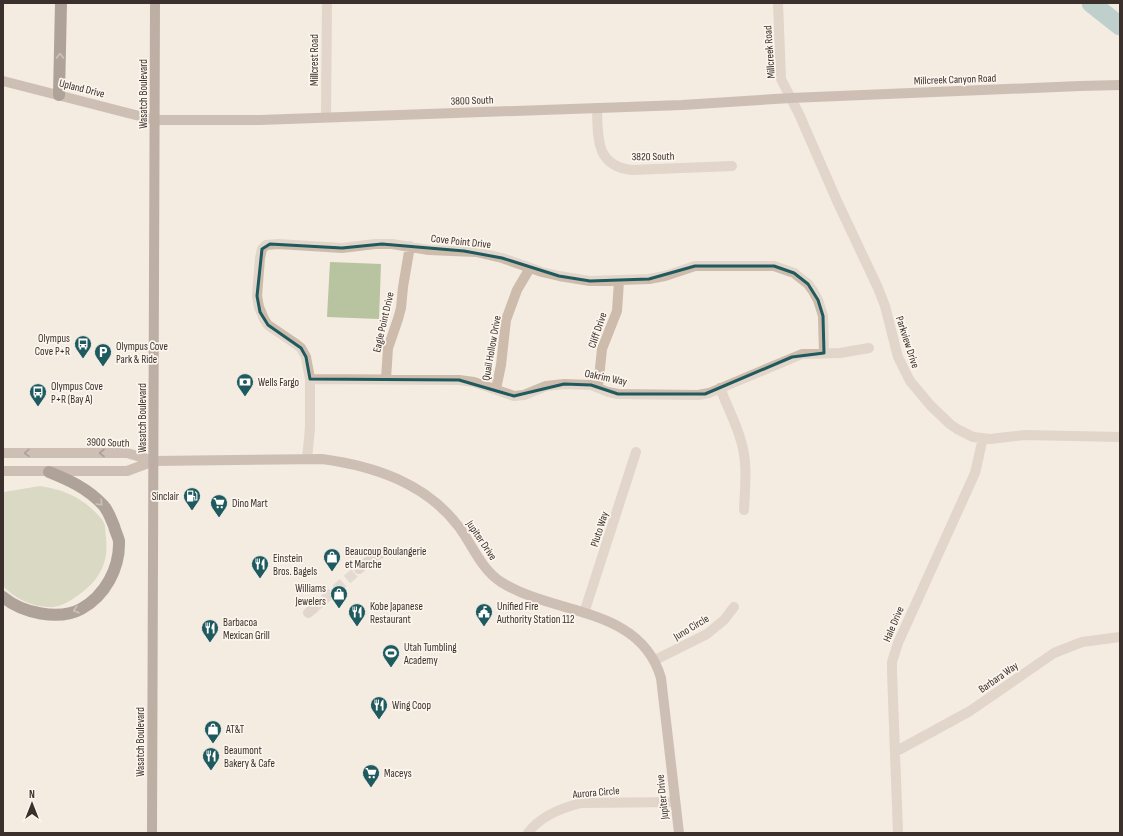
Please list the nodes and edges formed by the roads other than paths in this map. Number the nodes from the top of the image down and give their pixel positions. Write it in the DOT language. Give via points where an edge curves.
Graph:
graph roads {
  1 [pos="61,3"];
  2 [pos="155,3"];
  3 [pos="327,3"];
  4 [pos="778,3"];
  5 [pos="3,81"];
  6 [pos="1120,85"];
  7 [pos="60,95"];
  8 [pos="791,98"];
  9 [pos="596,108"];
  10 [pos="326,117"];
  11 [pos="155,120"];
  12 [pos="732,166"];
  13 [pos="410,246"];
  14 [pos="530,268"];
  15 [pos="619,281"];
  16 [pos="869,348"];
  17 [pos="824,353"];
  18 [pos="310,379"];
  19 [pos="386,379"];
  20 [pos="598,387"];
  21 [pos="720,388"];
  22 [pos="496,389"];
  23 [pos="1120,437"];
  24 [pos="983,438"];
  25 [pos="636,452"];
  26 [pos="3,453"];
  27 [pos="307,459"];
  28 [pos="154,461"];
  29 [pos="3,471"];
  30 [pos="49,472"];
  31 [pos="744,510"];
  32 [pos="380,554"];
  33 [pos="359,569"];
  34 [pos="3,598"];
  35 [pos="734,607"];
  36 [pos="584,613"];
  37 [pos="1120,637"];
  38 [pos="654,660"];
  39 [pos="895,752"];
  40 [pos="675,802"];
  41 [pos="152,833"];
  42 [pos="528,833"];
  43 [pos="679,833"];
  44 [pos="898,833"];
  7 -- 1 [label="highway, one-way"];
  2 -- 11 [label="main road, Wasatch Boulevard"];
  3 -- 10 [label="street, Millcrest Road"];
  4 -- 8 [label="street, Millcreek Road" via="781,78"];
  5 -- 7 [label="street, Upland Drive"];
  6 -- 8 [label="street, Millcreek Canyon Road"];
  7 -- 11 [label="street, Upland Drive"];
  8 -- 9 [label="street, 3800 South"];
  8 -- 24 [label="street, Parkview Drive" via="878,288 905,374 950,424 973,437"];
  9 -- 10 [label="street, 3800 South"];
  9 -- 12 [label="street, 3820 South" via="602,151 608,160 618,167 632,170"];
  10 -- 11 [label="street, 3800 South"];
  11 -- 28 [label="main road, Wasatch Boulevard"];
  13 -- 14 [label="street, Cove Point Drive" via="429,250 476,252"];
  13 -- 18 [label="street, Cove Point Drive" via="382,244 329,248 278,244 266,245 262,249 257,296 260,312 268,324 304,353"];
  13 -- 19 [label="street, Eagle Point Drive" via="401,308 388,348"];
  14 -- 15 [label="street, Cove Point Drive" via="584,280"];
  14 -- 22 [label="street, Quail Hollow Drive" via="517,290 506,320"];
  15 -- 17 [label="street, Cove Point Drive" via="656,278 700,265 767,265 782,268 808,284 818,300 823,316"];
  15 -- 20 [label="street, Cliff Drive" via="617,311 602,349"];
  16 -- 17 [label="street, Oakrim Way"];
  17 -- 21 [label="street, Oakrim Way" via="792,357"];
  18 -- 19 [label="street, Oakrim Way"];
  18 -- 27 [label="street, Cove Point Drive"];
  19 -- 22 [label="street, Oakrim Way" via="459,380"];
  20 -- 21 [label="street, Oakrim Way" via="618,394 658,396 698,395"];
  20 -- 22 [label="street, Oakrim Way" via="558,384 519,396"];
  21 -- 31 [label="street" via="744,452"];
  23 -- 24 [label="street, Parkview Drive" via="1025,435"];
  24 -- 39 [label="street, Hale Drive" via="975,474 894,652 892,672"];
  25 -- 36 [label="street, Pluto Way"];
  28 -- 26 [label="street, 3900 South, one-way" via="127,453"];
  27 -- 28 [label="street, Jupiter Drive"];
  27 -- 36 [label="street, Jupiter Drive" via="360,466 405,481 439,505 460,528 488,571 500,581 520,592"];
  28 -- 30 [label="street" via="127,471"];
  28 -- 41 [label="main road, Wasatch Boulevard"];
  29 -- 30 [label="street"];
  30 -- 34 [label="highway, one-way" via="84,488 104,506 119,539 117,563 108,582 96,598 80,609 62,614 40,614"];
  32 -- 33 [label="street"];
  35 -- 38 [label="street, Juno Circle" via="708,634"];
  36 -- 38 [label="street, Jupiter Drive" via="623,628 647,649"];
  37 -- 39 [label="street, Barbara Way" via="1082,642 1054,653 970,711"];
  38 -- 40 [label="street, Jupiter Drive" via="661,678"];
  39 -- 44 [label="street, Hale Drive"];
  40 -- 42 [label="street, Aurora Circle" via="581,803 551,814"];
  40 -- 43 [label="street, Jupiter Drive"];
}
